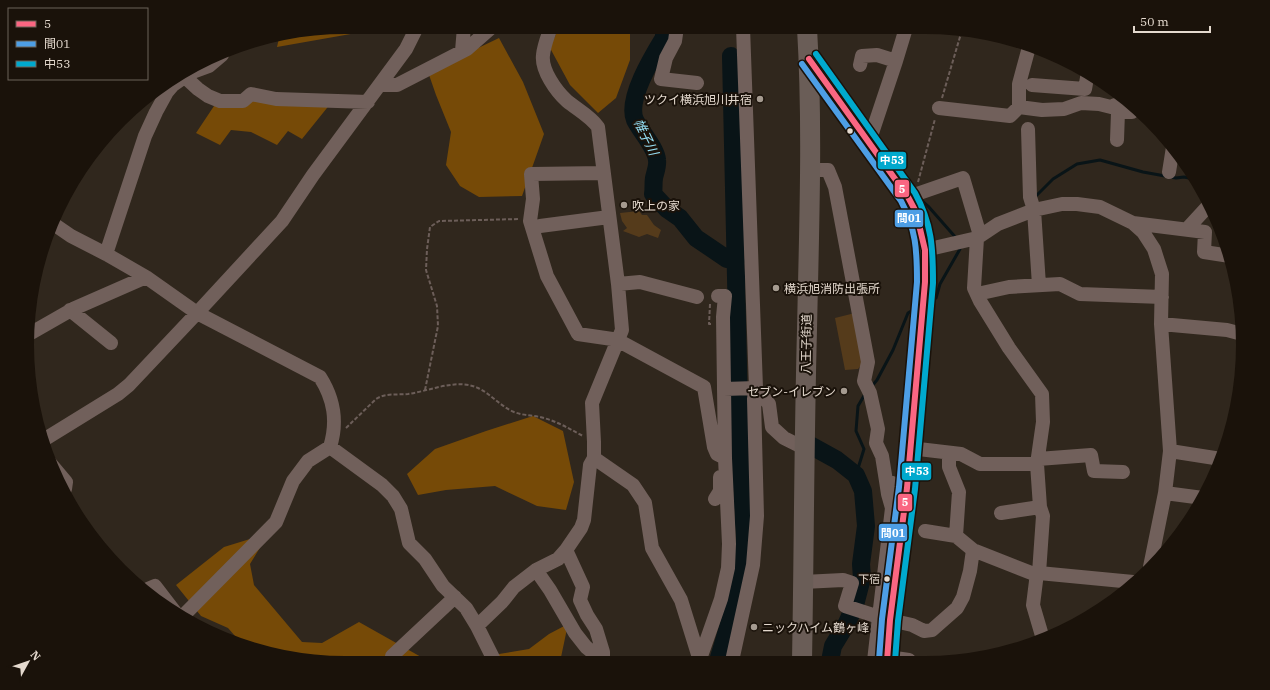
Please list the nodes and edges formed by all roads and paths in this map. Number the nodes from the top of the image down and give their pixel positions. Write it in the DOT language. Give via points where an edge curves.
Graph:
graph roads {
  1 [pos="414,34"];
  2 [pos="463,34"];
  3 [pos="484,34"];
  4 [pos="549,34"];
  5 [pos="676,34"];
  6 [pos="743,34"];
  7 [pos="807,34"];
  8 [pos="904,34"];
  9 [pos="462,51"];
  10 [pos="1028,52"];
  11 [pos="861,56"];
  12 [pos="809,59"];
  13 [pos="896,61"];
  14 [pos="186,78"];
  15 [pos="1087,80"];
  16 [pos="697,83"];
  17 [pos="381,85"];
  18 [pos="1032,85"];
  19 [pos="172,86"];
  20 [pos="368,102"];
  21 [pos="1124,106"];
  22 [pos="1019,107"];
  23 [pos="938,108"];
  24 [pos="1131,112"];
  25 [pos="1028,129"];
  26 [pos="1117,140"];
  27 [pos="869,142"];
  28 [pos="1172,156"];
  29 [pos="810,170"];
  30 [pos="1169,172"];
  31 [pos="604,174"];
  32 [pos="908,197"];
  33 [pos="1205,209"];
  34 [pos="1034,210"];
  35 [pos="609,217"];
  36 [pos="535,223"];
  37 [pos="1133,223"];
  38 [pos="58,227"];
  39 [pos="1187,229"];
  40 [pos="977,238"];
  41 [pos="925,250"];
  42 [pos="106,254"];
  43 [pos="1222,255"];
  44 [pos="146,277"];
  45 [pos="618,284"];
  46 [pos="1039,285"];
  47 [pos="977,294"];
  48 [pos="718,296"];
  49 [pos="697,297"];
  50 [pos="1162,297"];
  51 [pos="70,310"];
  52 [pos="197,313"];
  53 [pos="1162,324"];
  54 [pos="35,331"];
  55 [pos="1235,332"];
  56 [pos="619,340"];
  57 [pos="111,343"];
  58 [pos="752,388"];
  59 [pos="726,389"];
  60 [pos="425,390"];
  61 [pos="49,437"];
  62 [pos="594,442"];
  63 [pos="331,443"];
  64 [pos="804,448"];
  65 [pos="910,448"];
  66 [pos="1170,451"];
  67 [pos="949,453"];
  68 [pos="594,458"];
  69 [pos="1214,458"];
  70 [pos="725,461"];
  71 [pos="1038,461"];
  72 [pos="1123,472"];
  73 [pos="886,481"];
  74 [pos="906,488"];
  75 [pos="1165,493"];
  76 [pos="1196,497"];
  77 [pos="715,499"];
  78 [pos="1040,507"];
  79 [pos="1001,513"];
  80 [pos="925,531"];
  81 [pos="956,536"];
  82 [pos="566,550"];
  83 [pos="973,550"];
  84 [pos="1152,558"];
  85 [pos="536,570"];
  86 [pos="1038,573"];
  87 [pos="1127,581"];
  88 [pos="803,582"];
  89 [pos="151,588"];
  90 [pos="164,598"];
  91 [pos="455,598"];
  92 [pos="186,613"];
  93 [pos="885,619"];
  94 [pos="477,626"];
  95 [pos="1041,633"];
  96 [pos="392,656"];
  97 [pos="492,656"];
  98 [pos="597,656"];
  99 [pos="603,656"];
  100 [pos="699,656"];
  101 [pos="701,656"];
  102 [pos="733,656"];
  103 [pos="802,656"];
  104 [pos="875,656"];
  105 [pos="888,656"];
  1 -- 17 [label="street" via="406,50"];
  2 -- 9 [label="street"];
  3 -- 9 [label="street"];
  4 -- 31 [label="street" via="543,56 549,78 566,100 593,120 598,127"];
  5 -- 16 [label="street" via="661,79"];
  6 -- 58 [label="street"];
  7 -- 12 [label="highway, 八王子街道"];
  8 -- 13 [label="street"];
  9 -- 17 [label="street" via="397,85"];
  10 -- 22 [label="street" via="1019,84"];
  11 -- 13 [label="street" via="877,55"];
  12 -- 27 [label="street"];
  12 -- 29 [label="highway, 八王子街道"];
  13 -- 27 [label="street"];
  14 -- 20 [label="street" via="203,92 220,101 243,101 251,94 276,99"];
  15 -- 18 [label="street" via="1085,89"];
  17 -- 20 [label="street"];
  19 -- 42 [label="street" via="166,92 145,136"];
  20 -- 52 [label="street" via="282,220"];
  21 -- 22 [label="street" via="1081,103 1064,109"];
  22 -- 23 [label="street" via="1010,116"];
  24 -- 26 [label="street" via="1118,112"];
  25 -- 34 [label="street" via="1030,197"];
  27 -- 32 [label="street"];
  28 -- 30 [label="street"];
  29 -- 64 [label="highway, 八王子街道"];
  29 -- 73 [label="street" via="828,170 835,187 868,362 864,381 870,393 878,429 876,443 882,456"];
  31 -- 35 [label="street"];
  31 -- 36 [label="street" via="531,174"];
  32 -- 40 [label="street" via="963,178 979,232"];
  32 -- 41 [label="street" via="916,212"];
  33 -- 39 [label="street"];
  34 -- 37 [label="street" via="1062,204 1077,204 1100,208"];
  34 -- 40 [label="street" via="998,224"];
  34 -- 46 [label="street"];
  35 -- 36 [label="street"];
  35 -- 45 [label="street"];
  36 -- 56 [label="street" via="547,276 578,334"];
  36 -- 60 [label="path" via="451,220 439,221 430,228 426,270 434,294 438,319"];
  37 -- 39 [label="street"];
  37 -- 50 [label="street" via="1143,232 1154,249 1162,274"];
  38 -- 42 [label="street"];
  39 -- 43 [label="street" via="1205,232 1204,252"];
  40 -- 41 [label="street"];
  40 -- 47 [label="street" via="974,288"];
  41 -- 65 [label="street" via="925,282"];
  42 -- 44 [label="street"];
  44 -- 51 [label="street"];
  44 -- 52 [label="street"];
  45 -- 49 [label="street" via="640,282"];
  45 -- 56 [label="street" via="622,330"];
  46 -- 47 [label="street" via="1009,287"];
  46 -- 50 [label="street" via="1060,284 1080,294"];
  47 -- 71 [label="street" via="1009,348 1042,394 1043,422"];
  48 -- 59 [label="street" via="725,296 723,317"];
  50 -- 53 [label="street"];
  51 -- 54 [label="street"];
  51 -- 57 [label="street"];
  52 -- 61 [label="street" via="118,394"];
  52 -- 63 [label="street" via="320,377 328,389 332,405 335,425"];
  53 -- 55 [label="street"];
  53 -- 66 [label="street"];
  56 -- 62 [label="street" via="592,403"];
  56 -- 70 [label="street" via="704,388 714,447"];
  58 -- 59 [label="street"];
  58 -- 64 [label="street" via="769,404 772,427 784,438"];
  58 -- 102 [label="street" via="757,516 753,565"];
  59 -- 70 [label="street"];
  60 -- 62 [label="path" via="456,385 478,388 504,407 562,424"];
  60 -- 63 [label="path" via="408,394 381,395"];
  62 -- 68 [label="street"];
  63 -- 91 [label="street" via="393,496 401,509 409,543 425,559 443,586"];
  63 -- 92 [label="street" via="308,461 293,481 276,522"];
  64 -- 88 [label="highway, 八王子街道"];
  65 -- 67 [label="street"];
  65 -- 74 [label="street"];
  66 -- 69 [label="street"];
  66 -- 75 [label="street"];
  67 -- 71 [label="street" via="961,454 980,464"];
  67 -- 81 [label="street" via="949,467 959,492"];
  68 -- 82 [label="street" via="590,465 584,520"];
  68 -- 100 [label="street" via="633,485 645,503 652,548 681,600"];
  70 -- 77 [label="street" via="720,467 720,491"];
  70 -- 101 [label="street" via="728,568 721,599"];
  71 -- 72 [label="street" via="1090,455 1094,471"];
  71 -- 78 [label="street"];
  73 -- 74 [label="street"];
  73 -- 93 [label="street" via="892,508"];
  74 -- 93 [label="street"];
  75 -- 76 [label="street"];
  75 -- 84 [label="street"];
  78 -- 79 [label="street"];
  78 -- 86 [label="street" via="1043,516"];
  80 -- 81 [label="street"];
  81 -- 83 [label="street"];
  82 -- 85 [label="street" via="558,559"];
  82 -- 99 [label="street" via="584,587 580,600 596,629"];
  83 -- 86 [label="street" via="1034,574"];
  83 -- 93 [label="street" via="963,597 958,608 932,630"];
  85 -- 94 [label="street" via="514,587"];
  85 -- 98 [label="street" via="575,633"];
  86 -- 87 [label="street"];
  86 -- 95 [label="street" via="1033,605"];
  88 -- 93 [label="street" via="843,580 852,583 845,606"];
  88 -- 103 [label="highway, 八王子街道"];
  89 -- 90 [label="street" via="154,586"];
  91 -- 94 [label="street" via="466,608"];
  91 -- 96 [label="street"];
  93 -- 104 [label="street"];
  93 -- 105 [label="street"];
  94 -- 97 [label="street"];
}
